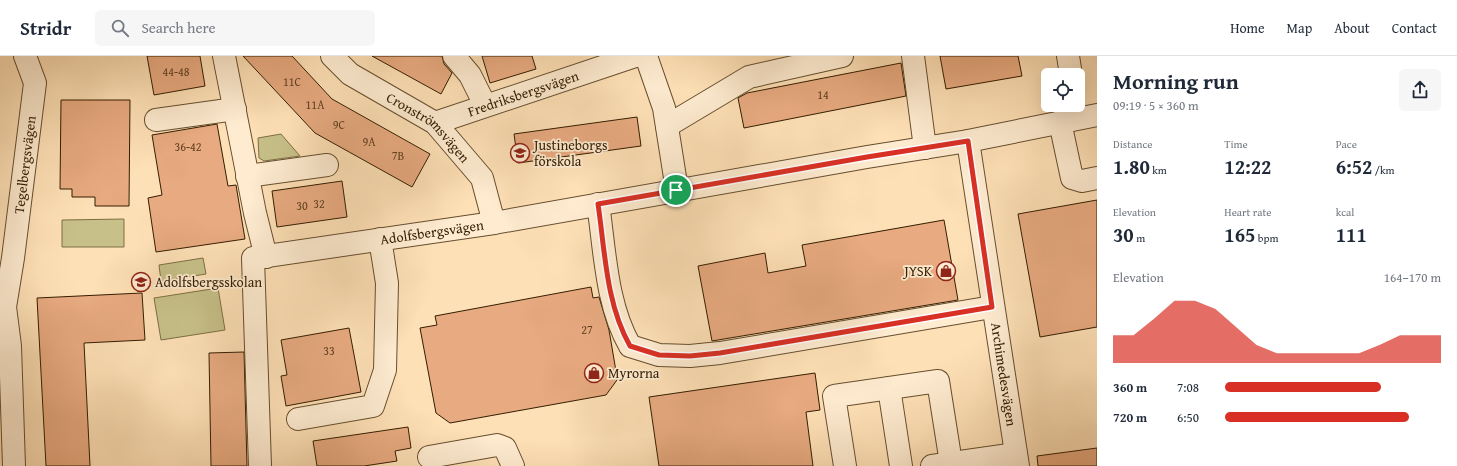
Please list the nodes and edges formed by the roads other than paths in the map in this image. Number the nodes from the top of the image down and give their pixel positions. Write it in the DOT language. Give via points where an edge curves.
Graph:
graph roads {
  1 [pos="25,56"];
  2 [pos="224,56"];
  3 [pos="332,56"];
  4 [pos="454,56"];
  5 [pos="635,56"];
  6 [pos="646,56"];
  7 [pos="842,56"];
  8 [pos="913,56"];
  9 [pos="1068,56"];
  10 [pos="1070,68"];
  11 [pos="485,106"];
  12 [pos="235,109"];
  13 [pos="1078,115"];
  14 [pos="156,120"];
  15 [pos="435,123"];
  16 [pos="667,126"];
  17 [pos="968,141"];
  18 [pos="925,148"];
  19 [pos="327,165"];
  20 [pos="247,176"];
  21 [pos="1097,178"];
  22 [pos="676,190"];
  23 [pos="598,204"];
  24 [pos="494,223"];
  25 [pos="380,240"];
  26 [pos="259,258"];
  27 [pos="3,307"];
  28 [pos="992,307"];
  29 [pos="889,388"];
  30 [pos="298,419"];
  31 [pos="430,457"];
  32 [pos="1017,460"];
  33 [pos="941,465"];
  34 [pos="14,466"];
  35 [pos="260,466"];
  36 [pos="513,466"];
  37 [pos="845,466"];
  38 [pos="900,466"];
  1 -- 27 [label="street, Tegelbergsvägen" via="35,83 13,258"];
  2 -- 12 [label="street"];
  3 -- 15 [label="street, Cronströmsvägen" via="350,74"];
  4 -- 11 [label="street" via="470,75"];
  5 -- 11 [label="street, Fredriksbergsvägen"];
  6 -- 16 [label="street" via="664,108"];
  7 -- 16 [label="street" via="749,77"];
  8 -- 18 [label="street"];
  9 -- 10 [label="street"];
  11 -- 15 [label="street, Fredriksbergsvägen"];
  12 -- 14 [label="street"];
  12 -- 20 [label="street"];
  13 -- 17 [label="street, Adolfsbergsvägen"];
  13 -- 21 [label="street" via="1072,178 1082,181"];
  15 -- 24 [label="street, Cronströmsvägen" via="482,178"];
  16 -- 22 [label="street"];
  17 -- 18 [label="street, Adolfsbergsvägen"];
  17 -- 28 [label="street, Archimedesvägen"];
  18 -- 22 [label="street, Adolfsbergsvägen"];
  19 -- 20 [label="street"];
  20 -- 26 [label="street"];
  22 -- 23 [label="street, Adolfsbergsvägen"];
  23 -- 24 [label="street, Adolfsbergsvägen"];
  23 -- 28 [label="street" via="614,309 620,328 630,346 659,355 690,356 720,353"];
  24 -- 25 [label="street, Adolfsbergsvägen"];
  25 -- 26 [label="street, Adolfsbergsvägen"];
  25 -- 30 [label="street" via="387,283 385,370 373,406"];
  26 -- 35 [label="street"];
  27 -- 34 [label="street, Tegelbergsvägen" via="10,346"];
  28 -- 32 [label="street, Archimedesvägen"];
  29 -- 33 [label="street" via="938,381"];
  29 -- 37 [label="street" via="834,396"];
  29 -- 38 [label="street"];
  31 -- 36 [label="street" via="497,445 505,448"];
  32 -- 33 [label="street"];
}
